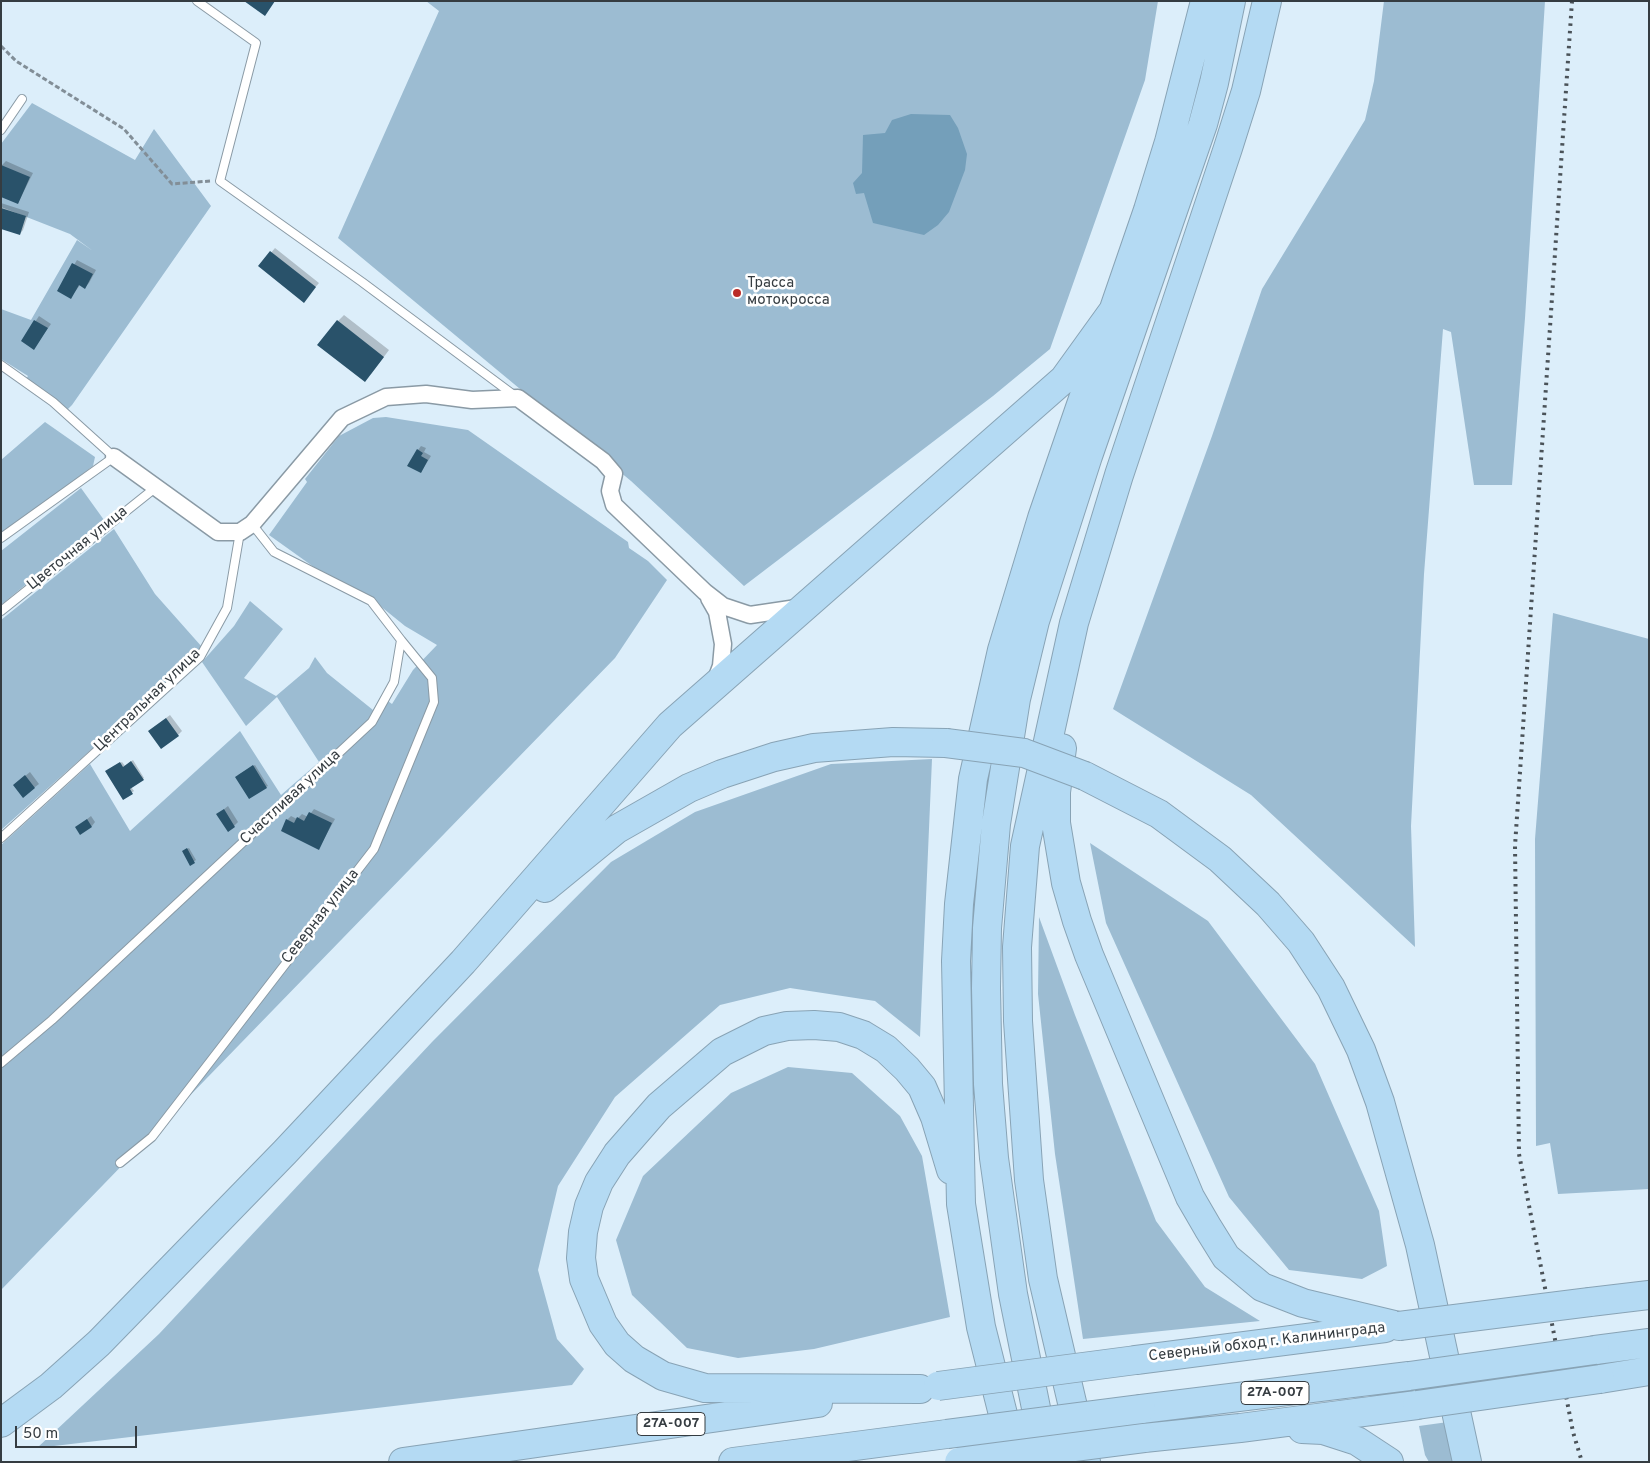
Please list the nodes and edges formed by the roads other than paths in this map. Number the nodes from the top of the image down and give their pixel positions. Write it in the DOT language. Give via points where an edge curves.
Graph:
graph roads {
  1 [pos="197,1"];
  2 [pos="1205,1"];
  3 [pos="1231,1"];
  4 [pos="1267,1"];
  5 [pos="22,99"];
  6 [pos="1,130"];
  7 [pos="1113,311"];
  8 [pos="1,365"];
  9 [pos="518,398"];
  10 [pos="114,457"];
  11 [pos="155,488"];
  12 [pos="246,528"];
  13 [pos="1,538"];
  14 [pos="705,592"];
  15 [pos="807,605"];
  16 [pos="1,611"];
  17 [pos="1074,623"];
  18 [pos="401,640"];
  19 [pos="712,689"];
  20 [pos="1,838"];
  21 [pos="478,946"];
  22 [pos="1,1063"];
  23 [pos="120,1162"];
  24 [pos="961,1204"];
  25 [pos="1649,1296"];
  26 [pos="1399,1326"];
  27 [pos="1649,1343"];
  28 [pos="1649,1371"];
  29 [pos="929,1388"];
  30 [pos="1,1423"];
  31 [pos="1240,1428"];
  32 [pos="403,1462"];
  33 [pos="733,1462"];
  34 [pos="959,1462"];
  35 [pos="1015,1462"];
  36 [pos="1051,1462"];
  37 [pos="1086,1462"];
  38 [pos="1389,1462"];
  39 [pos="1467,1462"];
  1 -- 9 [label="lane" via="256,43 220,181"];
  2 -- 7 [label="highway" via="1169,142"];
  3 -- 36 [label="highway" via="1203,124 1088,456 1036,621 1016,699 996,824 986,988 988,1084 994,1158 1017,1313 1036,1408"];
  4 -- 17 [label="highway" via="1228,148 1119,475"];
  5 -- 6 [label="lane"];
  7 -- 15 [label="highway" via="1064,379"];
  7 -- 24 [label="highway" via="1042,518 1005,640 973,779 956,961"];
  8 -- 10 [label="lane" via="54,402"];
  9 -- 12 [label="street" via="472,400 426,394 386,397 342,418"];
  9 -- 14 [label="street" via="602,461 614,474 610,491 614,505"];
  10 -- 11 [label="street"];
  10 -- 13 [label="lane"];
  11 -- 12 [label="street" via="218,532"];
  11 -- 16 [label="lane, Цветочная улица"];
  12 -- 18 [label="lane" via="274,552 371,601"];
  12 -- 20 [label="lane, Центральная улица" via="227,608 200,656"];
  14 -- 15 [label="street" via="723,606 743,615 780,612"];
  14 -- 19 [label="street" via="717,612 723,644 721,666"];
  15 -- 19 [label="highway"];
  17 -- 26 [label="highway" via="1073,680 1056,792 1059,852 1089,955 1190,1197 1226,1256 1262,1287 1303,1304"];
  17 -- 37 [label="highway" via="1025,846 1017,947 1018,1021 1026,1144 1043,1279"];
  18 -- 22 [label="lane, Счастливая улица" via="394,682 372,722 52,1020"];
  18 -- 23 [label="lane, Северная улица" via="432,678 434,702 374,849 152,1137"];
  19 -- 21 [label="highway" via="670,725"];
  21 -- 30 [label="highway" via="99,1343 51,1386"];
  21 -- 39 [label="highway, bridge" via="596,844 647,810 689,788 774,757 814,748 893,742 946,743 1024,753 1085,776 1159,814 1226,864 1268,904 1301,942 1331,988 1361,1050 1383,1112 1420,1245"];
  24 -- 29 [label="highway" via="935,1117 922,1087 907,1069 886,1049 863,1035 839,1027 787,1026 764,1031 722,1052 659,1106 616,1154 589,1206 583,1232 581,1258 584,1279 603,1324 634,1360 663,1376 705,1388"];
  24 -- 35 [label="highway" via="981,1327"];
  25 -- 26 [label="highway, 27А-007, bridge"];
  26 -- 29 [label="highway, Северный обход г. Калининграда / 27А-007, bridge"];
  27 -- 33 [label="highway, 27А-007, bridge"];
  28 -- 31 [label="highway, bridge"];
  29 -- 32 [label="highway, 27А-007"];
  31 -- 34 [label="highway, bridge"];
  31 -- 38 [label="highway" via="1323,1430 1357,1441"];
}
